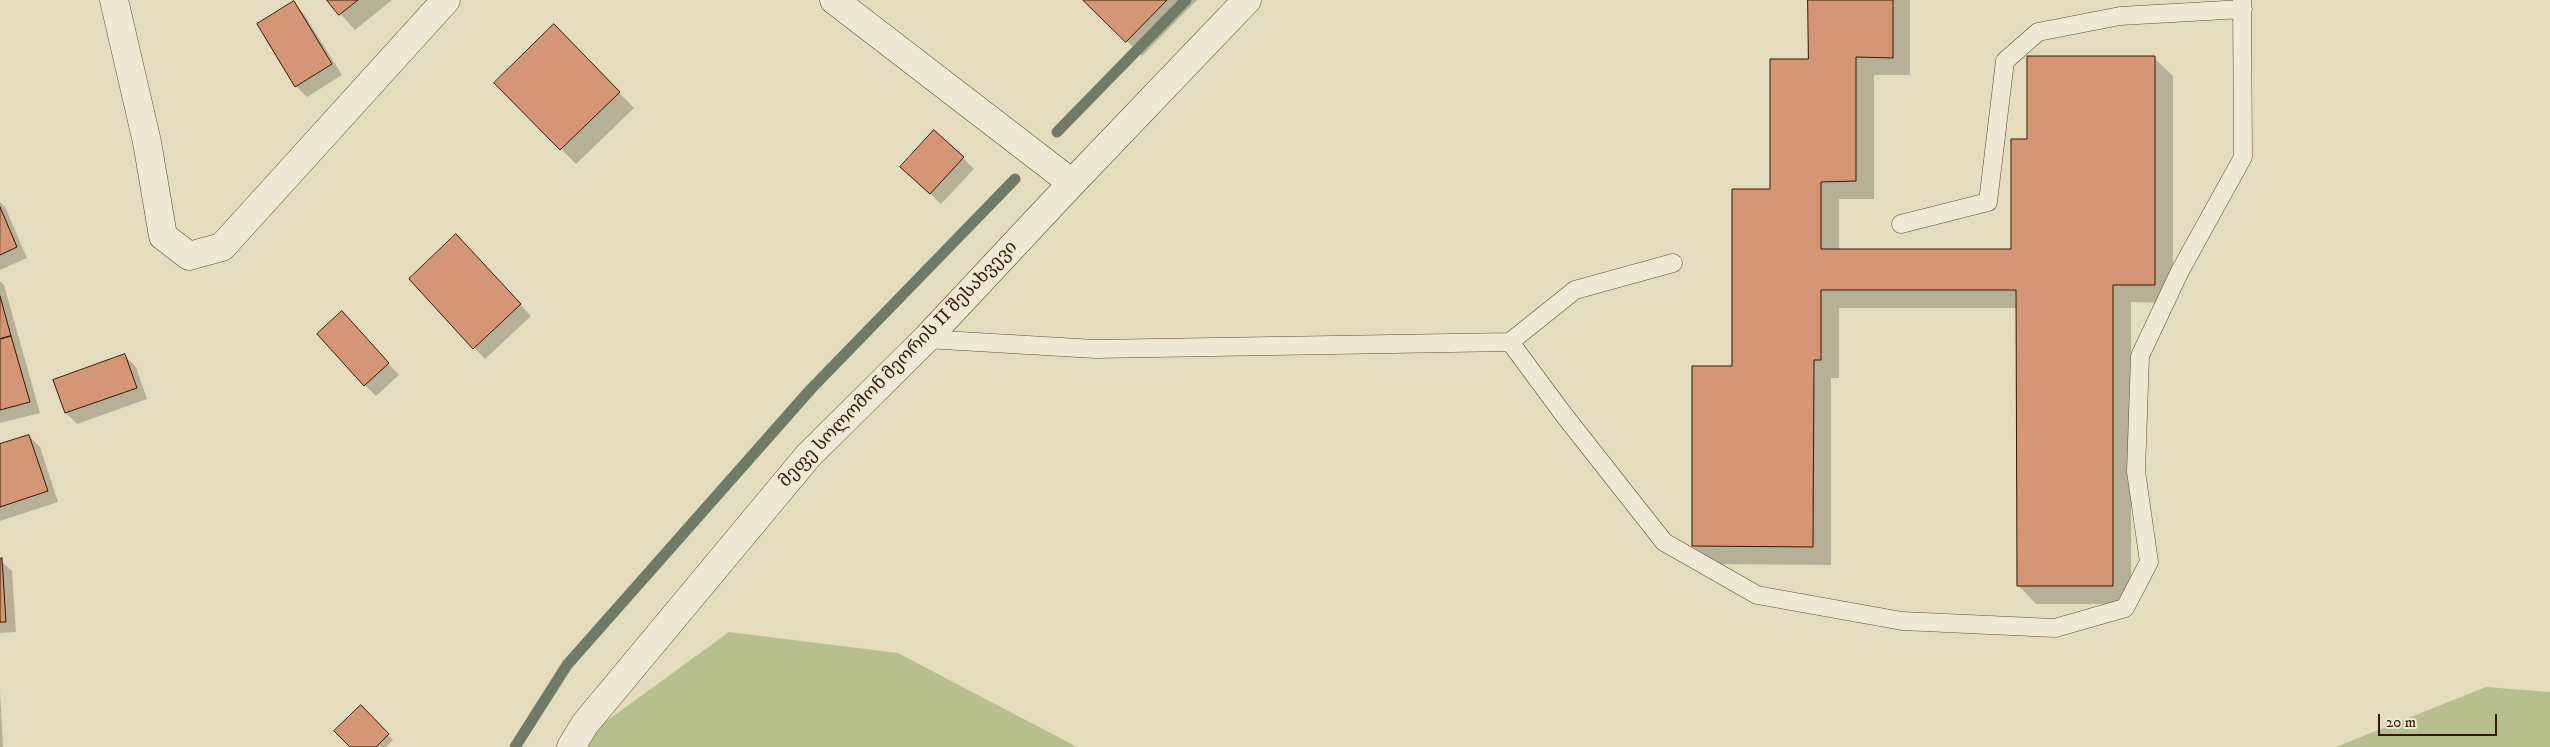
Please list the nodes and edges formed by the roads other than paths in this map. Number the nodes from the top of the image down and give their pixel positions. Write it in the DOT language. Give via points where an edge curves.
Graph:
graph roads {
  1 [pos="114,0"];
  2 [pos="446,0"];
  3 [pos="834,0"];
  4 [pos="1247,0"];
  5 [pos="2242,4"];
  6 [pos="1072,183"];
  7 [pos="1901,224"];
  8 [pos="1673,263"];
  9 [pos="926,339"];
  10 [pos="1510,342"];
  11 [pos="571,747"];
  1 -- 2 [label="street" via="147,142 163,236 189,256 222,247"];
  3 -- 6 [label="street"];
  4 -- 6 [label="street, მეფე სოლომონ მეორის II შესახვევი"];
  5 -- 7 [label="lane" via="2120,16 2038,32 2005,61 1988,202"];
  5 -- 10 [label="lane" via="2243,157 2180,271 2140,356 2136,471 2149,562 2125,608 2055,628 1902,622 1757,595 1664,542"];
  6 -- 9 [label="street, მეფე სოლომონ მეორის II შესახვევი"];
  8 -- 10 [label="lane" via="1575,290"];
  9 -- 10 [label="lane" via="1095,349"];
  9 -- 11 [label="street, მეფე სოლომონ მეორის II შესახვევი" via="808,456 585,724"];
}
